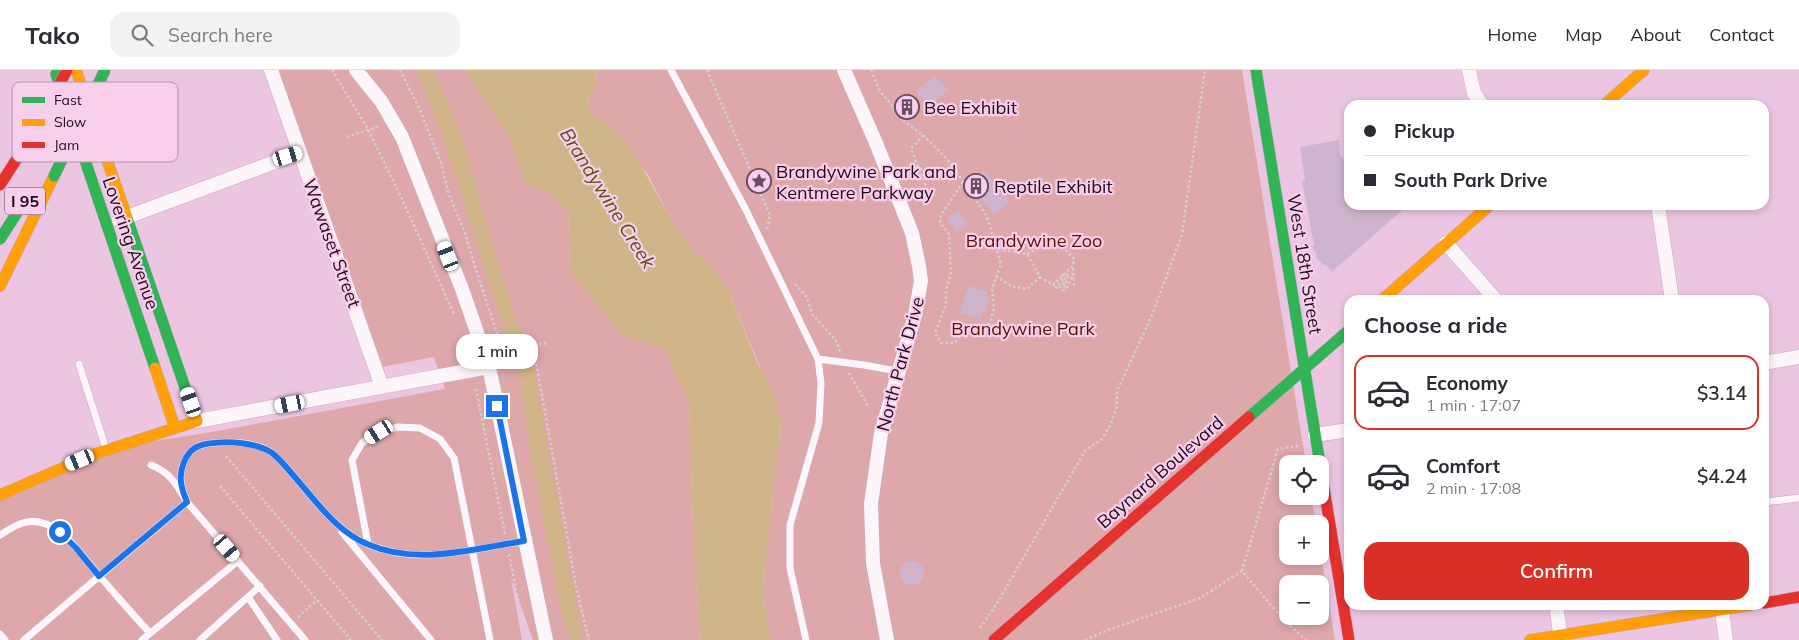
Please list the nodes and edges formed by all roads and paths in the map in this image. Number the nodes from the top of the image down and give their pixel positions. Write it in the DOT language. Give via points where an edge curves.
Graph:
graph roads {
  1 [pos="57,70"];
  2 [pos="67,70"];
  3 [pos="76,70"];
  4 [pos="105,70"];
  5 [pos="272,70"];
  6 [pos="332,70"];
  7 [pos="356,70"];
  8 [pos="400,70"];
  9 [pos="672,70"];
  10 [pos="707,70"];
  11 [pos="844,70"];
  12 [pos="870,70"];
  13 [pos="1205,70"];
  14 [pos="1256,70"];
  15 [pos="1470,70"];
  16 [pos="1644,70"];
  17 [pos="50,82"];
  18 [pos="61,82"];
  19 [pos="61,82"];
  20 [pos="80,82"];
  21 [pos="98,82"];
  22 [pos="99,82"];
  23 [pos="1479,100"];
  24 [pos="1612,100"];
  25 [pos="383,124"];
  26 [pos="368,129"];
  27 [pos="923,134"];
  28 [pos="347,137"];
  29 [pos="299,152"];
  30 [pos="15,162"];
  31 [pos="51,162"];
  32 [pos="61,162"];
  33 [pos="87,162"];
  34 [pos="109,162"];
  35 [pos="963,182"];
  36 [pos="0,185"];
  37 [pos="930,196"];
  38 [pos="1484,210"];
  39 [pos="1659,210"];
  40 [pos="128,216"];
  41 [pos="107,225"];
  42 [pos="769,236"];
  43 [pos="0,239"];
  44 [pos="1446,243"];
  45 [pos="996,249"];
  46 [pos="1027,254"];
  47 [pos="1073,266"];
  48 [pos="1063,274"];
  49 [pos="1073,274"];
  50 [pos="996,276"];
  51 [pos="1040,277"];
  52 [pos="792,281"];
  53 [pos="0,286"];
  54 [pos="1074,286"];
  55 [pos="1388,295"];
  56 [pos="1492,295"];
  57 [pos="1671,295"];
  58 [pos="457,322"];
  59 [pos="1344,334"];
  60 [pos="549,343"];
  61 [pos="535,344"];
  62 [pos="1799,357"];
  63 [pos="818,359"];
  64 [pos="843,362"];
  65 [pos="1769,362"];
  66 [pos="79,364"];
  67 [pos="489,367"];
  68 [pos="1305,369"];
  69 [pos="897,372"];
  70 [pos="382,387"];
  71 [pos="476,388"];
  72 [pos="869,408"];
  73 [pos="197,421"];
  74 [pos="174,428"];
  75 [pos="1344,431"];
  76 [pos="1315,435"];
  77 [pos="1298,446"];
  78 [pos="106,450"];
  79 [pos="1318,455"];
  80 [pos="226,456"];
  81 [pos="151,465"];
  82 [pos="220,486"];
  83 [pos="0,495"];
  84 [pos="1799,498"];
  85 [pos="1769,501"];
  86 [pos="187,502"];
  87 [pos="1327,505"];
  88 [pos="330,517"];
  89 [pos="0,535"];
  90 [pos="524,541"];
  91 [pos="368,544"];
  92 [pos="507,544"];
  93 [pos="472,550"];
  94 [pos="238,561"];
  95 [pos="1242,571"];
  96 [pos="99,576"];
  97 [pos="260,586"];
  98 [pos="248,597"];
  99 [pos="1799,597"];
  100 [pos="317,600"];
  101 [pos="1769,602"];
  102 [pos="1344,610"];
  103 [pos="1344,610"];
  104 [pos="1557,610"];
  105 [pos="1706,610"];
  106 [pos="1721,610"];
  107 [pos="291,623"];
  108 [pos="1010,626"];
  109 [pos="978,631"];
  110 [pos="150,633"];
  111 [pos="0,634"];
  112 [pos="1561,638"];
  113 [pos="5,640"];
  114 [pos="24,640"];
  115 [pos="142,640"];
  116 [pos="200,640"];
  117 [pos="277,640"];
  118 [pos="305,640"];
  119 [pos="351,640"];
  120 [pos="382,640"];
  121 [pos="431,640"];
  122 [pos="490,640"];
  123 [pos="526,640"];
  124 [pos="546,640"];
  125 [pos="589,640"];
  126 [pos="806,640"];
  127 [pos="886,640"];
  128 [pos="994,640"];
  129 [pos="1008,640"];
  130 [pos="1085,640"];
  131 [pos="1306,640"];
  132 [pos="1349,640"];
  133 [pos="1530,640"];
  134 [pos="1726,640"];
  1 -- 17 [label="main road"];
  1 -- 18 [label="main road, Lovering Avenue"];
  2 -- 19 [label="main road, I 95, bridge"];
  3 -- 20 [label="main road, Lovering Avenue"];
  4 -- 21 [label="main road, I 95, bridge"];
  4 -- 22 [label="main road, bridge"];
  5 -- 29 [label="street, Wawaset Street"];
  6 -- 26 [label="path"];
  7 -- 67 [label="street" via="381,101 402,137"];
  8 -- 61 [label="path" via="420,110 440,163 504,354"];
  9 -- 63 [label="lane" via="745,208"];
  10 -- 42 [label="path" via="770,215"];
  11 -- 69 [label="street, North Park Drive" via="912,233 919,266 921,281 915,315"];
  12 -- 27 [label="path" via="880,91 898,114"];
  13 -- 109 [label="path" via="1182,235 1150,320 1117,391 1117,405 1111,424 1102,440 1085,452"];
  14 -- 68 [label="main road, West 18th Street"];
  15 -- 23 [label="street" via="1474,93"];
  16 -- 24 [label="main road"];
  25 -- 26 [label="path"];
  26 -- 28 [label="path"];
  26 -- 58 [label="path"];
  27 -- 35 [label="path"];
  27 -- 37 [label="path" via="910,149"];
  29 -- 40 [label="street"];
  29 -- 70 [label="street, Wawaset Street"];
  30 -- 36 [label="main road, I 95, bridge"];
  31 -- 43 [label="main road, I 95, bridge"];
  32 -- 53 [label="main road, bridge"];
  33 -- 41 [label="main road, Lovering Avenue"];
  34 -- 40 [label="main road, Lovering Avenue"];
  35 -- 45 [label="path" via="987,216"];
  35 -- 50 [label="path" via="941,215 940,223 949,234 951,273 946,305 935,333 942,343 954,344 968,328 981,329 990,323"];
  38 -- 44 [label="main road"];
  39 -- 57 [label="street"];
  40 -- 41 [label="street"];
  40 -- 73 [label="main road, Lovering Avenue"];
  41 -- 74 [label="main road, Lovering Avenue"];
  44 -- 55 [label="main road"];
  44 -- 56 [label="street"];
  45 -- 46 [label="path"];
  45 -- 50 [label="path" via="1001,264"];
  46 -- 47 [label="path" via="1042,246 1060,243 1074,259"];
  46 -- 51 [label="path"];
  47 -- 48 [label="path"];
  47 -- 49 [label="path"];
  48 -- 49 [label="path" via="1056,287 1058,289 1069,274 1063,290 1066,290"];
  48 -- 51 [label="path" via="1053,286"];
  49 -- 54 [label="path"];
  50 -- 51 [label="path" via="1011,286 1027,289"];
  52 -- 64 [label="path" via="806,296 813,315 837,342"];
  59 -- 68 [label="main road, Baynard Boulevard"];
  60 -- 61 [label="path"];
  61 -- 125 [label="path" via="576,586"];
  62 -- 65 [label="street"];
  63 -- 64 [label="lane"];
  63 -- 126 [label="lane" via="820,423 790,525 790,568"];
  64 -- 69 [label="lane"];
  64 -- 72 [label="path"];
  66 -- 78 [label="lane"];
  67 -- 70 [label="street"];
  67 -- 90 [label="street"];
  68 -- 76 [label="main road, West 18th Street"];
  68 -- 108 [label="main road, Baynard Boulevard"];
  69 -- 127 [label="street, North Park Drive" via="881,432 871,504 874,563"];
  70 -- 73 [label="street"];
  71 -- 92 [label="path"];
  73 -- 74 [label="main road"];
  74 -- 78 [label="main road"];
  75 -- 76 [label="street"];
  76 -- 79 [label="main road, West 18th Street"];
  77 -- 95 [label="path" via="1278,449"];
  78 -- 83 [label="main road"];
  80 -- 120 [label="path"];
  81 -- 86 [label="lane" via="172,478"];
  82 -- 100 [label="path"];
  84 -- 85 [label="lane"];
  86 -- 88 [label="lane" via="180,472 189,452 202,444 250,444 272,453"];
  86 -- 94 [label="lane"];
  86 -- 96 [label="lane"];
  87 -- 103 [label="main road, West 18th Street"];
  88 -- 91 [label="lane" via="344,531"];
  88 -- 121 [label="lane"];
  89 -- 96 [label="lane" via="28,521 52,526"];
  90 -- 92 [label="lane"];
  90 -- 124 [label="street"];
  91 -- 93 [label="lane" via="408,555 429,556"];
  91 -- 93 [label="lane" via="352,460 362,443 379,432 398,427 420,428 440,439 454,458"];
  92 -- 93 [label="lane"];
  92 -- 123 [label="path"];
  93 -- 122 [label="lane"];
  94 -- 97 [label="lane"];
  94 -- 110 [label="lane"];
  95 -- 130 [label="path" via="1200,598"];
  95 -- 131 [label="path" via="1282,618"];
  96 -- 110 [label="lane"];
  96 -- 114 [label="lane"];
  97 -- 98 [label="lane"];
  97 -- 107 [label="lane"];
  98 -- 116 [label="lane"];
  98 -- 117 [label="lane"];
  99 -- 101 [label="main road"];
  100 -- 107 [label="path"];
  100 -- 119 [label="path"];
  102 -- 132 [label="main road, West 18th Street"];
  104 -- 112 [label="street"];
  105 -- 112 [label="main road"];
  106 -- 134 [label="street"];
  107 -- 118 [label="lane"];
  108 -- 128 [label="main road, Baynard Boulevard"];
  108 -- 129 [label="main road"];
  110 -- 115 [label="lane"];
  111 -- 113 [label="lane"];
  112 -- 133 [label="main road"];
}
